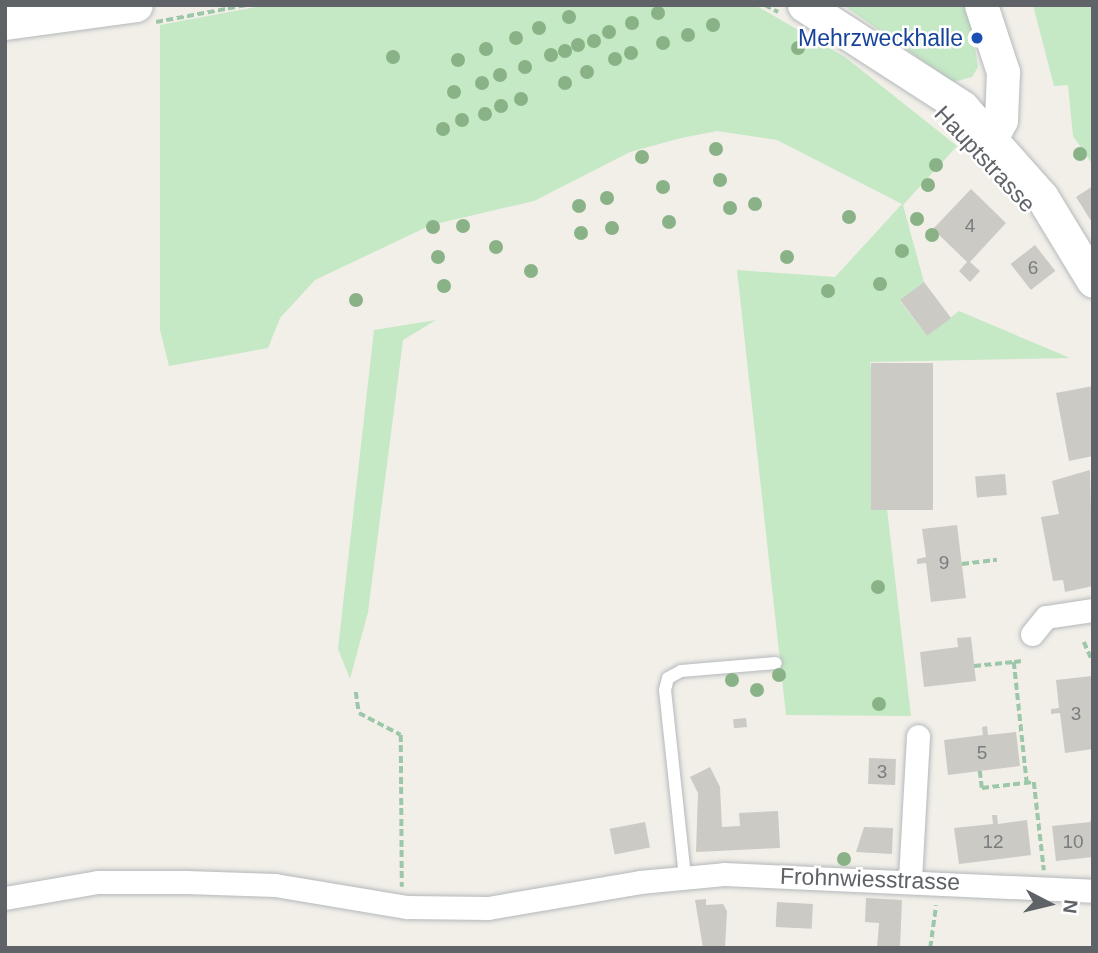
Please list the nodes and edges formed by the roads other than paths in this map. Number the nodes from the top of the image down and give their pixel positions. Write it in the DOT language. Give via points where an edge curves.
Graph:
graph roads {
  1 [pos="135,5"];
  2 [pos="804,5"];
  3 [pos="986,19"];
  4 [pos="5,23"];
  5 [pos="972,128"];
  6 [pos="1093,281"];
  7 [pos="1093,290"];
  8 [pos="1093,610"];
  9 [pos="1032,634"];
  10 [pos="776,663"];
  11 [pos="918,736"];
  12 [pos="685,877"];
  13 [pos="910,879"];
  14 [pos="1093,891"];
  15 [pos="5,898"];
  1 -- 4 [label="main road"];
  2 -- 5 [label="main road, Hauptstrasse" via="863,41"];
  3 -- 5 [label="main road" via="986,79"];
  5 -- 6 [label="main road, Hauptstrasse" via="1068,232"];
  5 -- 7 [label="main road, Hauptstrasse"];
  8 -- 9 [label="street" via="1046,617"];
  10 -- 12 [label="lane" via="681,671 668,678 668,729"];
  11 -- 13 [label="street"];
  12 -- 13 [label="street, Frohnwiesstrasse"];
  12 -- 15 [label="street, Frohnwiesstrasse" via="488,908 402,906 275,885 186,882 97,882"];
  13 -- 14 [label="street, Frohnwiesstrasse"];
}
